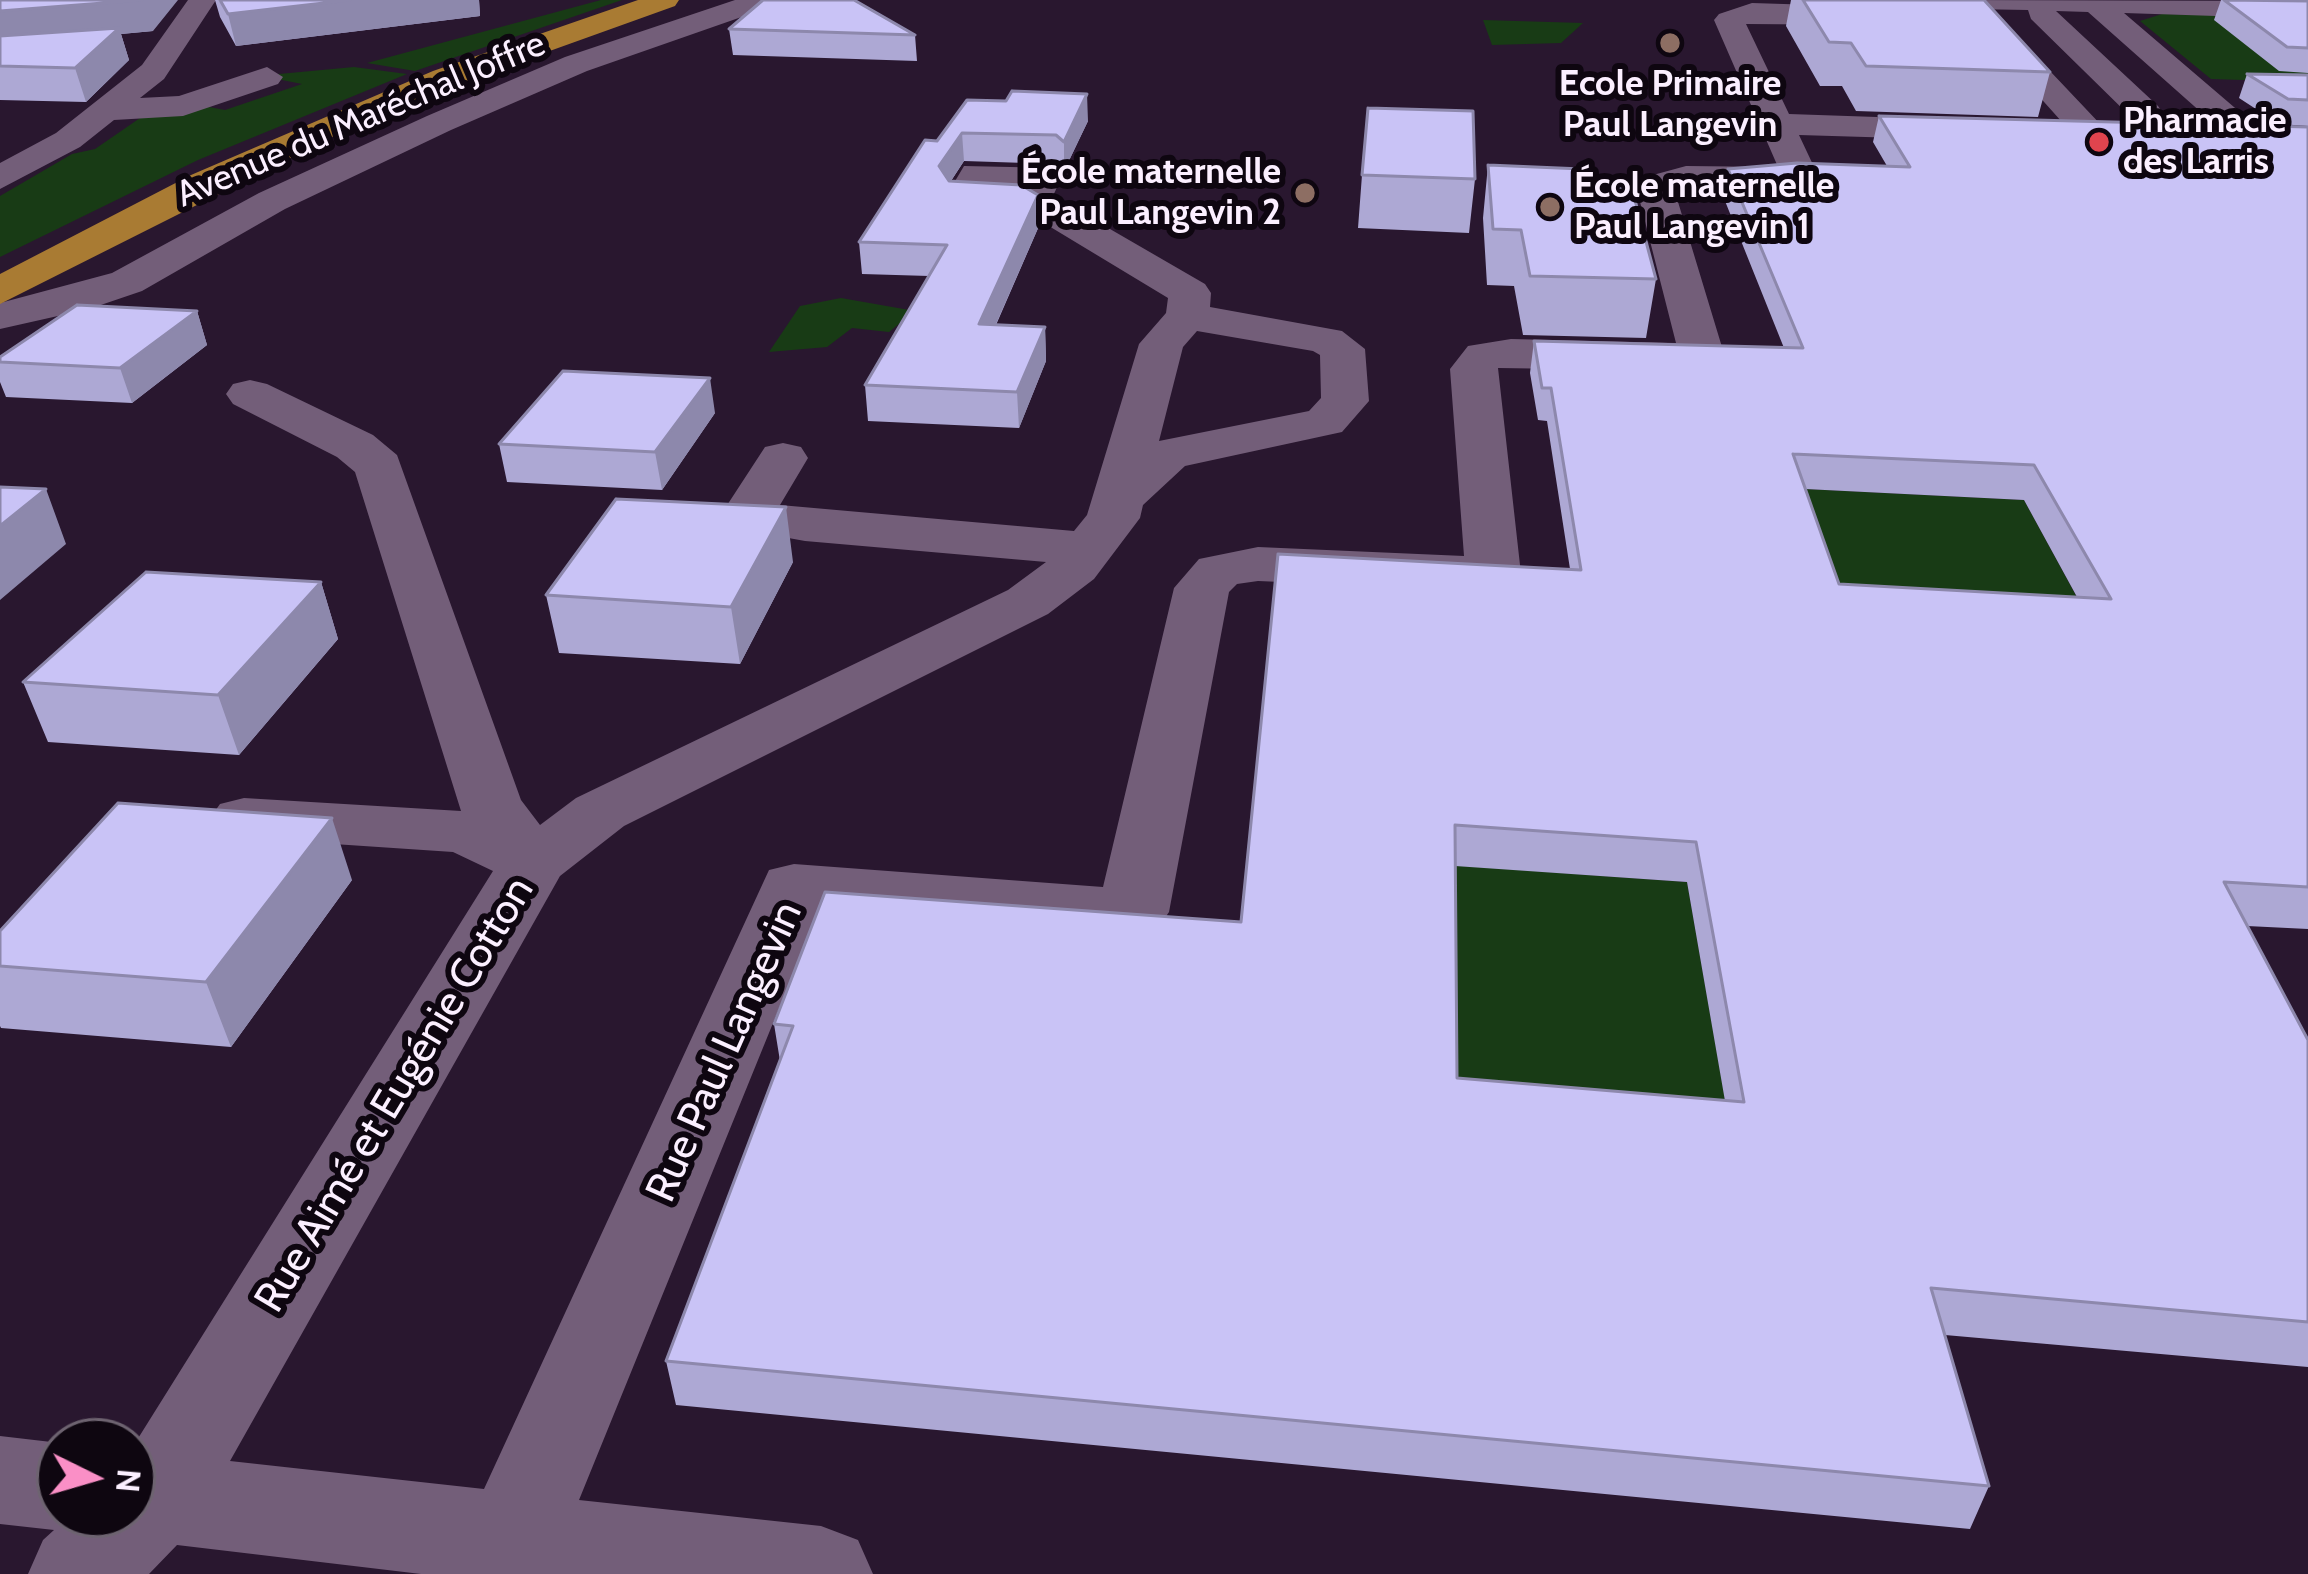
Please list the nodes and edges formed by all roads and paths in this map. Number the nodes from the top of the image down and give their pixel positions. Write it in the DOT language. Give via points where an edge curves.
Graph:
graph roads {
  1 [pos="665,0"];
  2 [pos="763,0"];
  3 [pos="1832,0"];
  4 [pos="2030,2"];
  5 [pos="208,3"];
  6 [pos="2096,4"];
  7 [pos="1964,7"];
  8 [pos="1902,9"];
  9 [pos="2308,10"];
  10 [pos="174,43"];
  11 [pos="130,46"];
  12 [pos="267,76"];
  13 [pos="2185,82"];
  14 [pos="2234,83"];
  15 [pos="2146,112"];
  16 [pos="94,121"];
  17 [pos="1776,124"];
  18 [pos="2002,131"];
  19 [pos="2048,133"];
  20 [pos="2091,134"];
  21 [pos="0,136"];
  22 [pos="0,178"];
  23 [pos="1032,200"];
  24 [pos="0,291"];
  25 [pos="0,316"];
  26 [pos="1186,316"];
  27 [pos="250,394"];
  28 [pos="1141,406"];
  29 [pos="1216,443"];
  30 [pos="783,458"];
  31 [pos="1105,523"];
  32 [pos="184,814"];
  33 [pos="533,863"];
  34 [pos="156,1476"];
  35 [pos="0,1480"];
  36 [pos="36,1484"];
  37 [pos="156,1497"];
  38 [pos="110,1538"];
  39 [pos="512,1540"];
  40 [pos="80,1574"];
  41 [pos="821,1574"];
  1 -- 24 [label="main road, Avenue du Maréchal Joffre" via="334,123"];
  2 -- 25 [label="street" via="576,64 439,123 272,201 127,282"];
  3 -- 8 [label="street"];
  4 -- 6 [label="street"];
  4 -- 7 [label="street"];
  4 -- 15 [label="street"];
  5 -- 10 [label="street"];
  6 -- 9 [label="street"];
  6 -- 13 [label="street"];
  7 -- 20 [label="street"];
  8 -- 17 [label="street, Rue Paul Langevin" via="1752,12 1730,20"];
  10 -- 11 [label="street"];
  10 -- 16 [label="street" via="153,72"];
  12 -- 16 [label="street" via="183,106"];
  13 -- 14 [label="street"];
  13 -- 20 [label="street" via="2265,138"];
  16 -- 21 [label="street"];
  16 -- 22 [label="street"];
  17 -- 18 [label="street"];
  17 -- 39 [label="street, Rue Paul Langevin" via="1798,170 1789,176 1648,174 1702,357 1511,353 1484,356 1473,369 1493,574 1258,564 1219,571 1202,588 1132,912 794,886"];
  19 -- 20 [label="street"];
  23 -- 26 [label="street" via="1190,293"];
  26 -- 28 [label="street" via="1161,344"];
  26 -- 29 [label="street, Rue Aimé et Eugénie Cotton" via="1342,349 1345,401 1325,422"];
  27 -- 33 [label="street" via="379,466 489,803"];
  28 -- 29 [label="street" via="1168,431"];
  28 -- 31 [label="street"];
  29 -- 31 [label="street, Rue Aimé et Eugénie Cotton" via="1168,454"];
  30 -- 31 [label="street" via="747,516 806,525"];
  31 -- 33 [label="street, Rue Aimé et Eugénie Cotton" via="1028,602 600,812"];
  32 -- 33 [label="street" via="466,832"];
  33 -- 34 [label="street, Rue Aimé et Eugénie Cotton"];
  35 -- 36 [label="street"];
  37 -- 39 [label="street"];
  38 -- 40 [label="street, Rue Aimé et Eugénie Cotton"];
  39 -- 41 [label="street"];
}
